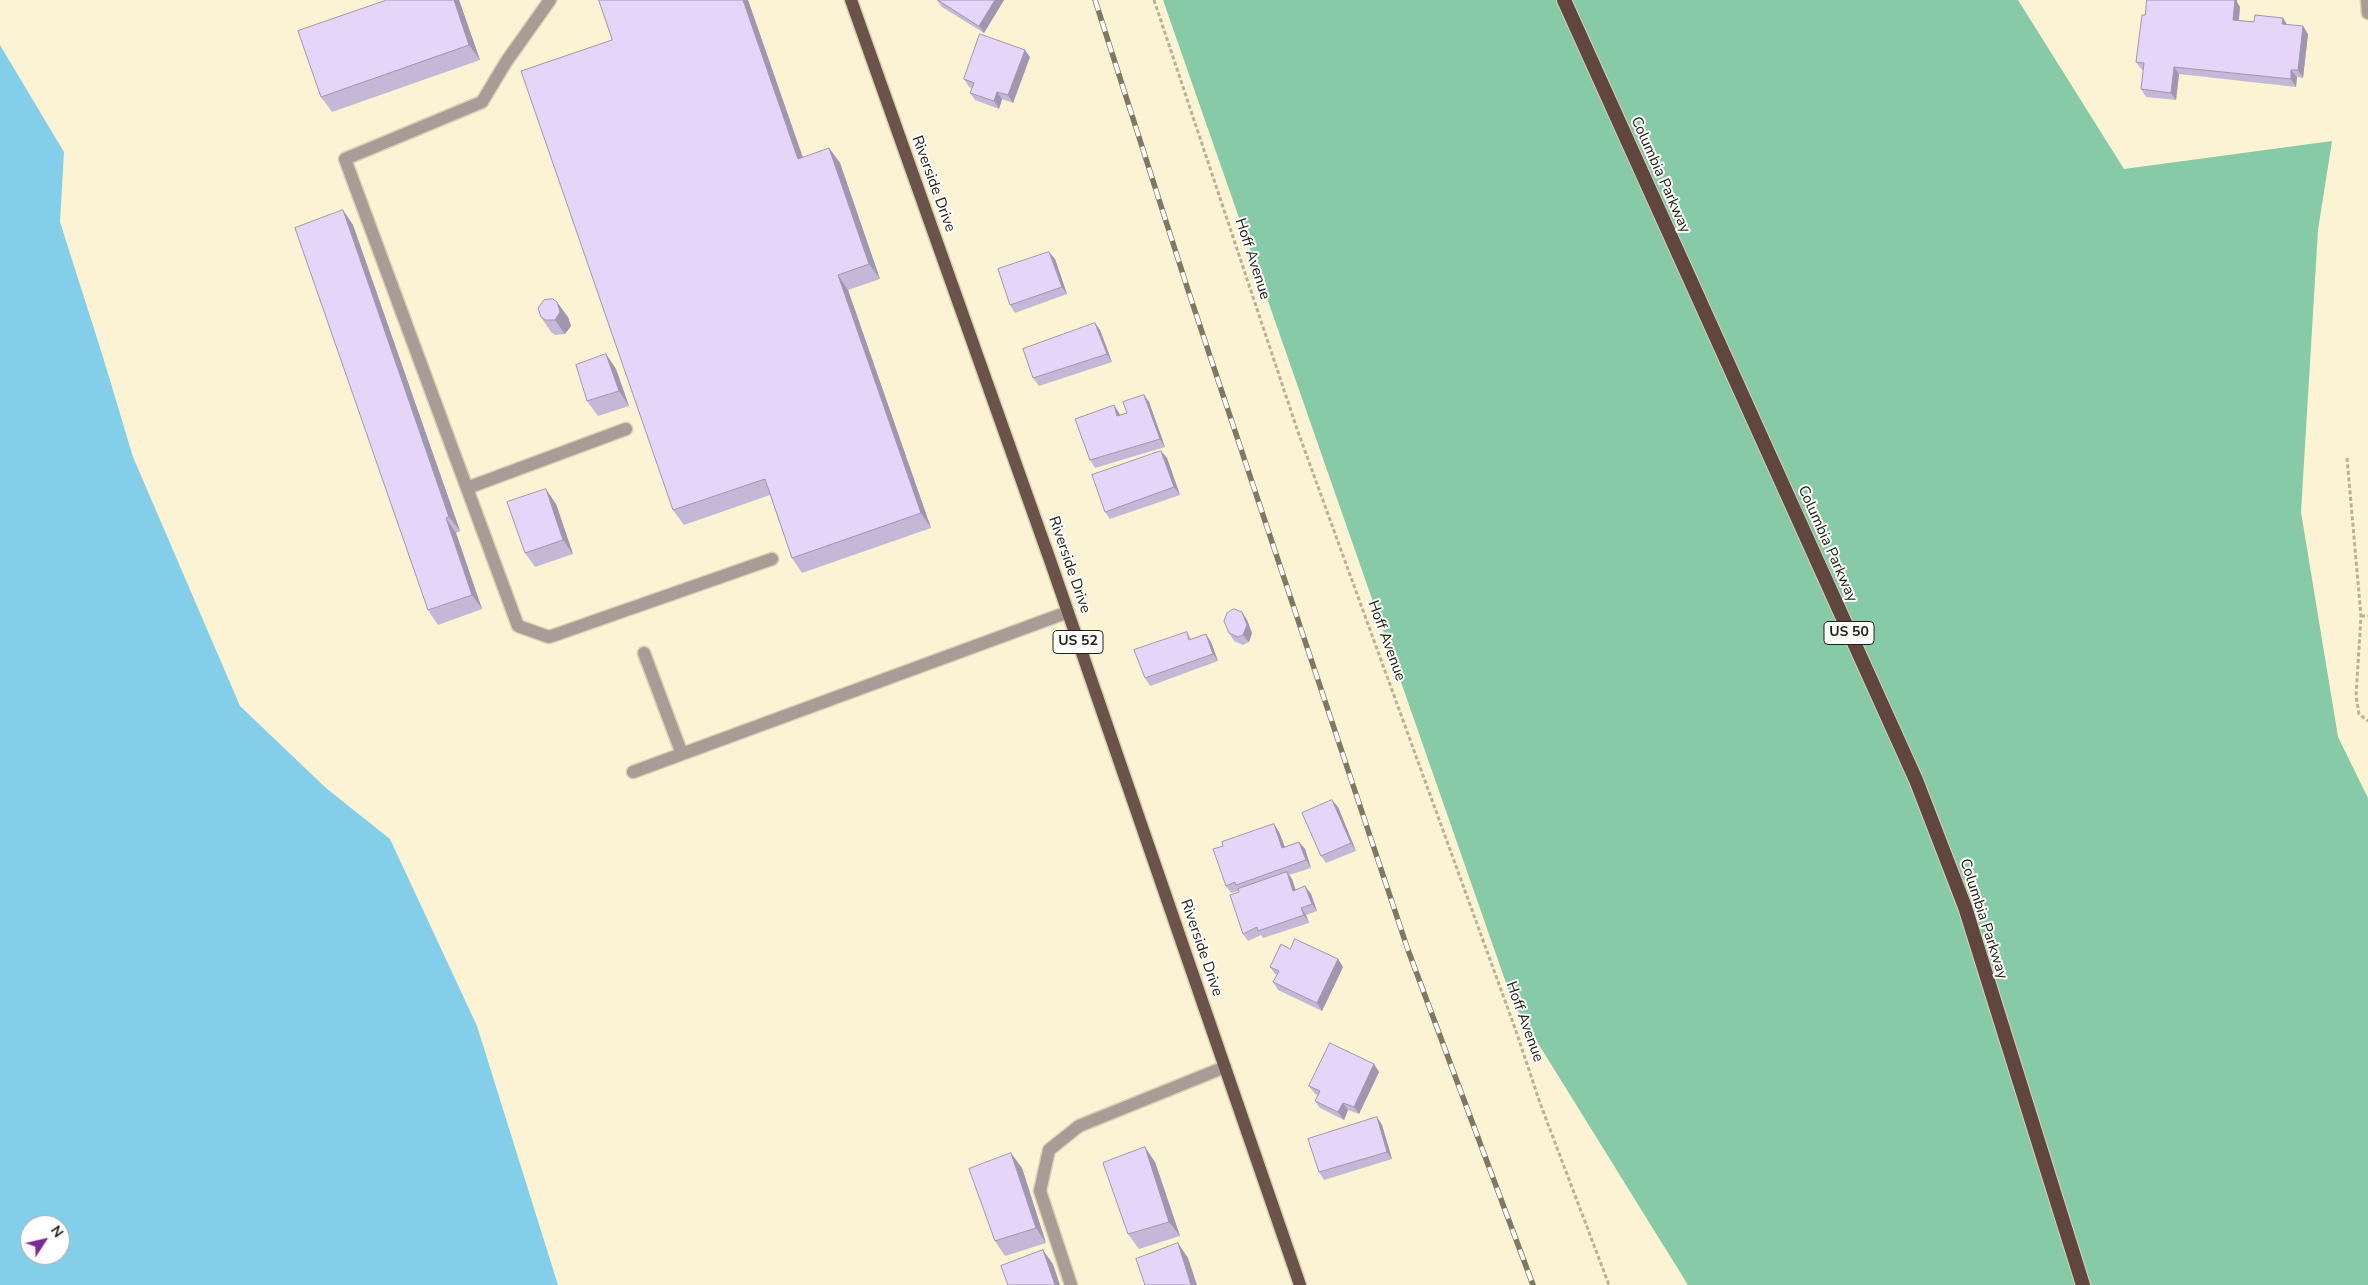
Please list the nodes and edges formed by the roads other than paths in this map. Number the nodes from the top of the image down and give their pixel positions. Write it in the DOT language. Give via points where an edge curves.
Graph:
graph roads {
  1 [pos="550,0"];
  2 [pos="851,0"];
  3 [pos="1564,0"];
  4 [pos="2367,0"];
  5 [pos="2368,13"];
  6 [pos="626,430"];
  7 [pos="467,488"];
  8 [pos="772,559"];
  9 [pos="1068,612"];
  10 [pos="644,652"];
  11 [pos="682,754"];
  12 [pos="632,772"];
  13 [pos="1225,1067"];
  14 [pos="1071,1285"];
  15 [pos="1300,1285"];
  16 [pos="2083,1285"];
  1 -- 7 [label="street" via="482,102 345,158"];
  2 -- 9 [label="main road, Riverside Drive / US 52"];
  3 -- 16 [label="highway, Columbia Parkway / US 50" via="1916,780 1965,908"];
  4 -- 5 [label="street"];
  6 -- 7 [label="street"];
  7 -- 8 [label="street" via="518,626 549,637"];
  9 -- 11 [label="street"];
  9 -- 13 [label="main road, Riverside Drive / US 52"];
  10 -- 11 [label="street"];
  11 -- 12 [label="street"];
  13 -- 14 [label="street" via="1079,1126 1049,1150 1040,1191"];
  13 -- 15 [label="main road, Riverside Drive / US 52"];
}
